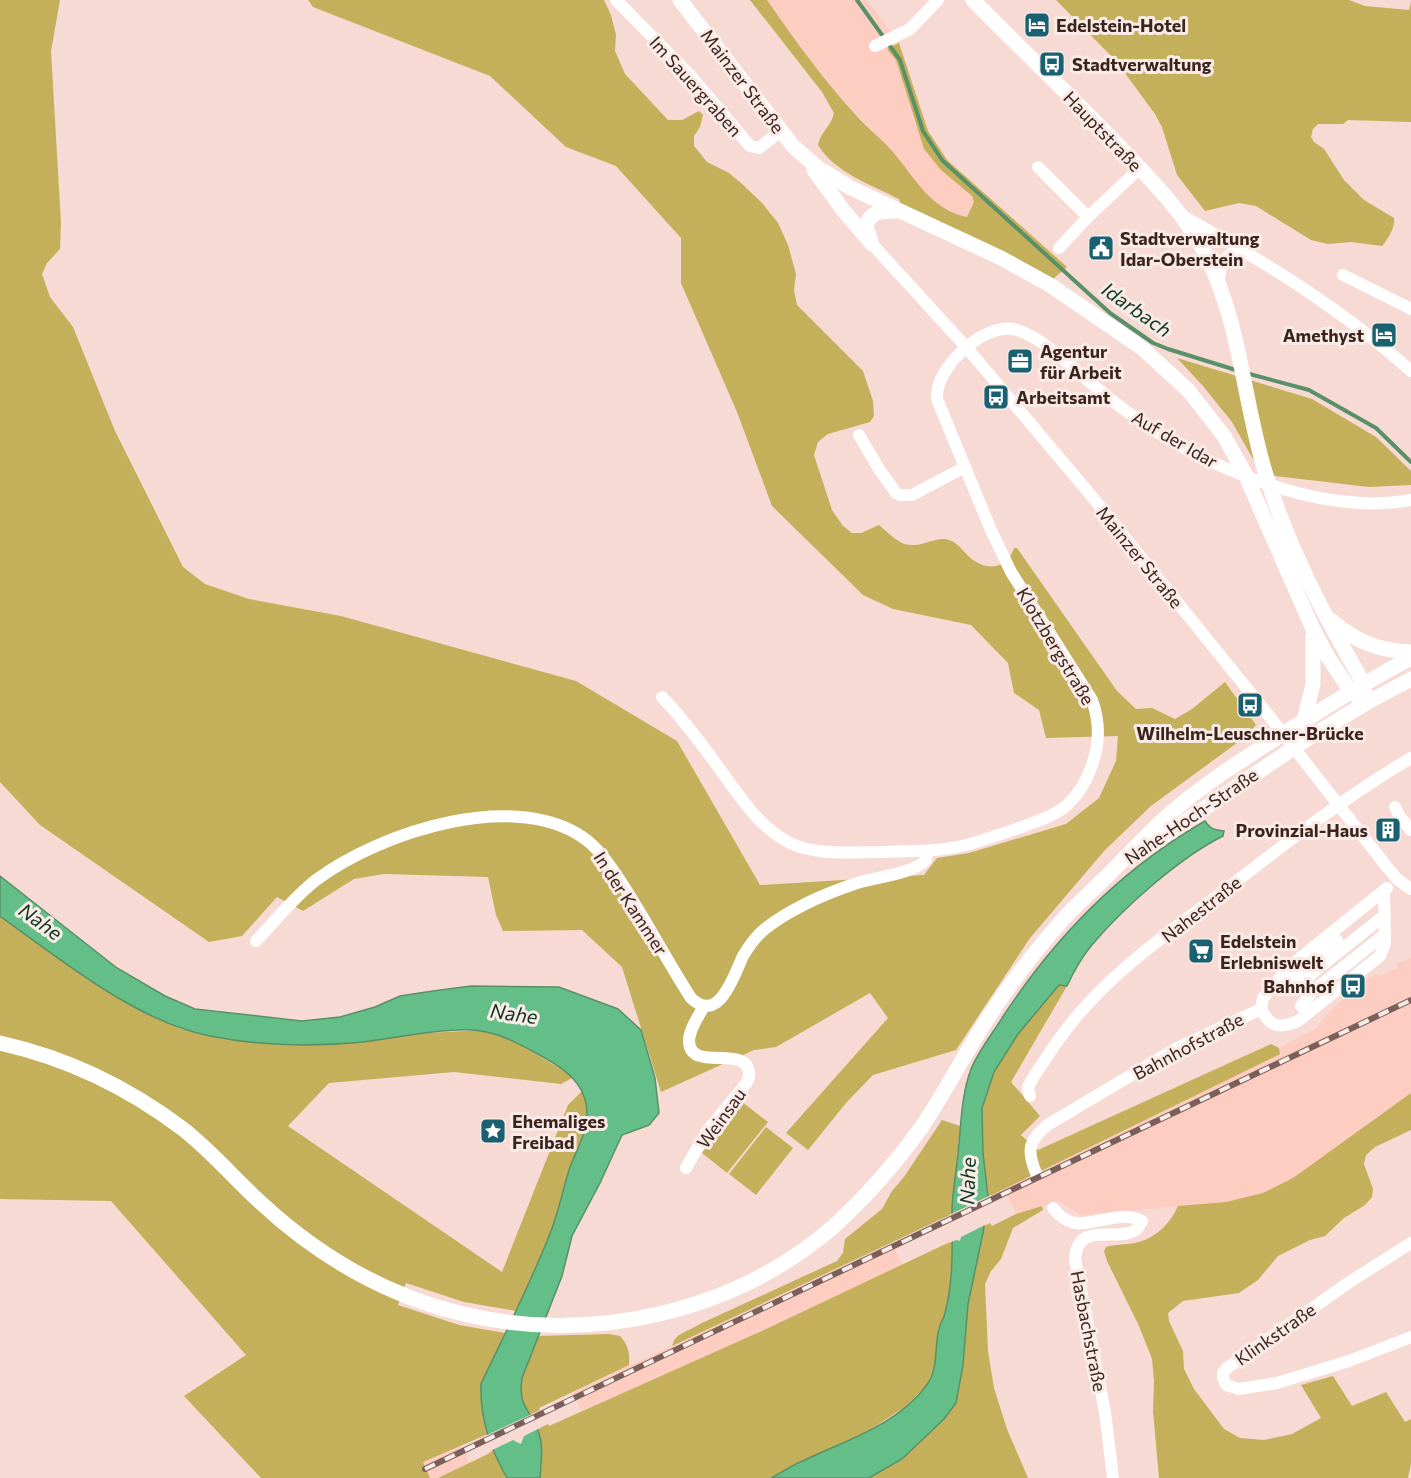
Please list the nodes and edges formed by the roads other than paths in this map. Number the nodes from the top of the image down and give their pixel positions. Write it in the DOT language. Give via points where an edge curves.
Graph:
graph roads {
  1 [pos="616,0"];
  2 [pos="680,0"];
  3 [pos="938,0"];
  4 [pos="973,0"];
  5 [pos="878,44"];
  6 [pos="781,131"];
  7 [pos="807,160"];
  8 [pos="1038,167"];
  9 [pos="1140,168"];
  10 [pos="898,211"];
  11 [pos="1181,215"];
  12 [pos="1088,217"];
  13 [pos="872,244"];
  14 [pos="1059,248"];
  15 [pos="1242,251"];
  16 [pos="1343,275"];
  17 [pos="1219,285"];
  18 [pos="1411,309"];
  19 [pos="967,348"];
  20 [pos="1411,371"];
  21 [pos="859,435"];
  22 [pos="965,467"];
  23 [pos="1411,500"];
  24 [pos="1279,536"];
  25 [pos="1323,612"];
  26 [pos="1312,627"];
  27 [pos="1411,652"];
  28 [pos="1411,658"];
  29 [pos="1411,679"];
  30 [pos="1358,688"];
  31 [pos="662,697"];
  32 [pos="1366,703"];
  33 [pos="1304,721"];
  34 [pos="1411,758"];
  35 [pos="1395,807"];
  36 [pos="1411,830"];
  37 [pos="927,851"];
  38 [pos="1119,865"];
  39 [pos="1397,879"];
  40 [pos="1411,889"];
  41 [pos="1385,896"];
  42 [pos="1385,915"];
  43 [pos="1385,934"];
  44 [pos="256,941"];
  45 [pos="1293,977"];
  46 [pos="704,1006"];
  47 [pos="1300,1006"];
  48 [pos="1261,1009"];
  49 [pos="1298,1021"];
  50 [pos="0,1043"];
  51 [pos="1030,1096"];
  52 [pos="687,1168"];
  53 [pos="1036,1173"];
  54 [pos="1053,1208"];
  55 [pos="1411,1243"];
  56 [pos="1411,1337"];
  57 [pos="1113,1478"];
  1 -- 6 [label="street, Im Sauergraben" via="689,74 750,146 759,148"];
  2 -- 6 [label="main road, Mainzer Straße"];
  3 -- 5 [label="street" via="910,29"];
  4 -- 9 [label="main road, Hauptstraße"];
  6 -- 7 [label="main road, Mainzer Straße"];
  7 -- 10 [label="main road"];
  7 -- 13 [label="main road"];
  8 -- 12 [label="street"];
  9 -- 11 [label="main road, Hauptstraße"];
  9 -- 12 [label="street"];
  10 -- 13 [label="main road" via="880,212 869,218 866,227"];
  10 -- 24 [label="main road" via="1050,285 1158,360 1224,436"];
  11 -- 15 [label="street, Hauptstraße"];
  11 -- 17 [label="main road"];
  12 -- 14 [label="street"];
  13 -- 19 [label="street, Mainzer Straße"];
  15 -- 17 [label="street" via="1229,254 1222,261"];
  15 -- 20 [label="street, Hauptstraße" via="1324,300"];
  16 -- 18 [label="street"];
  17 -- 24 [label="main road" via="1236,340"];
  19 -- 22 [label="street, Klotzbergstraße" via="941,376 937,392"];
  19 -- 23 [label="street, Auf der Idar" via="987,333 1016,329 1040,341 1152,429 1240,474 1339,501 1371,504"];
  19 -- 39 [label="street, Mainzer Straße" via="1266,712"];
  21 -- 22 [label="street" via="900,495 912,495"];
  22 -- 37 [label="street, Klotzbergstraße" via="1011,572 1092,700 1099,726 1098,740 1087,777 1068,805 1005,833"];
  24 -- 25 [label="main road"];
  24 -- 26 [label="main road"];
  25 -- 27 [label="main road" via="1357,640"];
  25 -- 30 [label="main road"];
  26 -- 30 [label="main road" via="1328,657"];
  26 -- 33 [label="main road" via="1314,674"];
  28 -- 30 [label="main road, Nahe-Hoch-Straße"];
  29 -- 32 [label="main road, Nahe-Hoch-Straße"];
  30 -- 32 [label="main road"];
  30 -- 33 [label="main road, Nahe-Hoch-Straße"];
  31 -- 37 [label="street, Klotzbergstraße" via="762,823 780,837 807,849 826,852"];
  32 -- 38 [label="main road, Nahe-Hoch-Straße"];
  33 -- 38 [label="main road, Nahe-Hoch-Straße" via="1197,791 1150,831"];
  34 -- 51 [label="street, Nahestraße" via="1323,814 1130,964 1069,1025 1028,1087"];
  35 -- 36 [label="street"];
  37 -- 46 [label="street" via="926,860 917,867 846,888 765,928 745,954 724,995 716,1003"];
  38 -- 50 [label="main road" via="1066,916 1021,970 911,1141 869,1192 831,1228 769,1271 716,1296 654,1315 608,1323 507,1322 402,1294 351,1270 307,1242 206,1149 147,1104 81,1069"];
  39 -- 40 [label="street"];
  39 -- 41 [label="street, Bahnhofstraße"];
  41 -- 42 [label="street"];
  41 -- 45 [label="street, Bahnhofstraße"];
  42 -- 43 [label="street"];
  42 -- 45 [label="street"];
  43 -- 47 [label="street"];
  43 -- 49 [label="street" via="1380,956"];
  44 -- 46 [label="street, In der Kammer" via="300,892 337,866 378,845 452,822 532,818 568,829 598,851 633,900 690,998"];
  45 -- 47 [label="street"];
  45 -- 48 [label="street, Bahnhofstraße" via="1263,998"];
  46 -- 52 [label="street, Weinsau" via="689,1038 693,1050 703,1057 739,1060 748,1068 749,1077 707,1131"];
  47 -- 49 [label="street"];
  48 -- 49 [label="street" via="1278,1026"];
  48 -- 53 [label="street, Bahnhofstraße" via="1177,1048 1049,1124 1030,1144 1029,1154"];
  54 -- 57 [label="street, Hasbachstraße" via="1071,1223 1124,1216 1142,1221 1136,1230 1084,1239 1076,1250"];
  55 -- 56 [label="street, Klinkstraße" via="1227,1368 1223,1378 1226,1385 1239,1389 1277,1383"];
}
